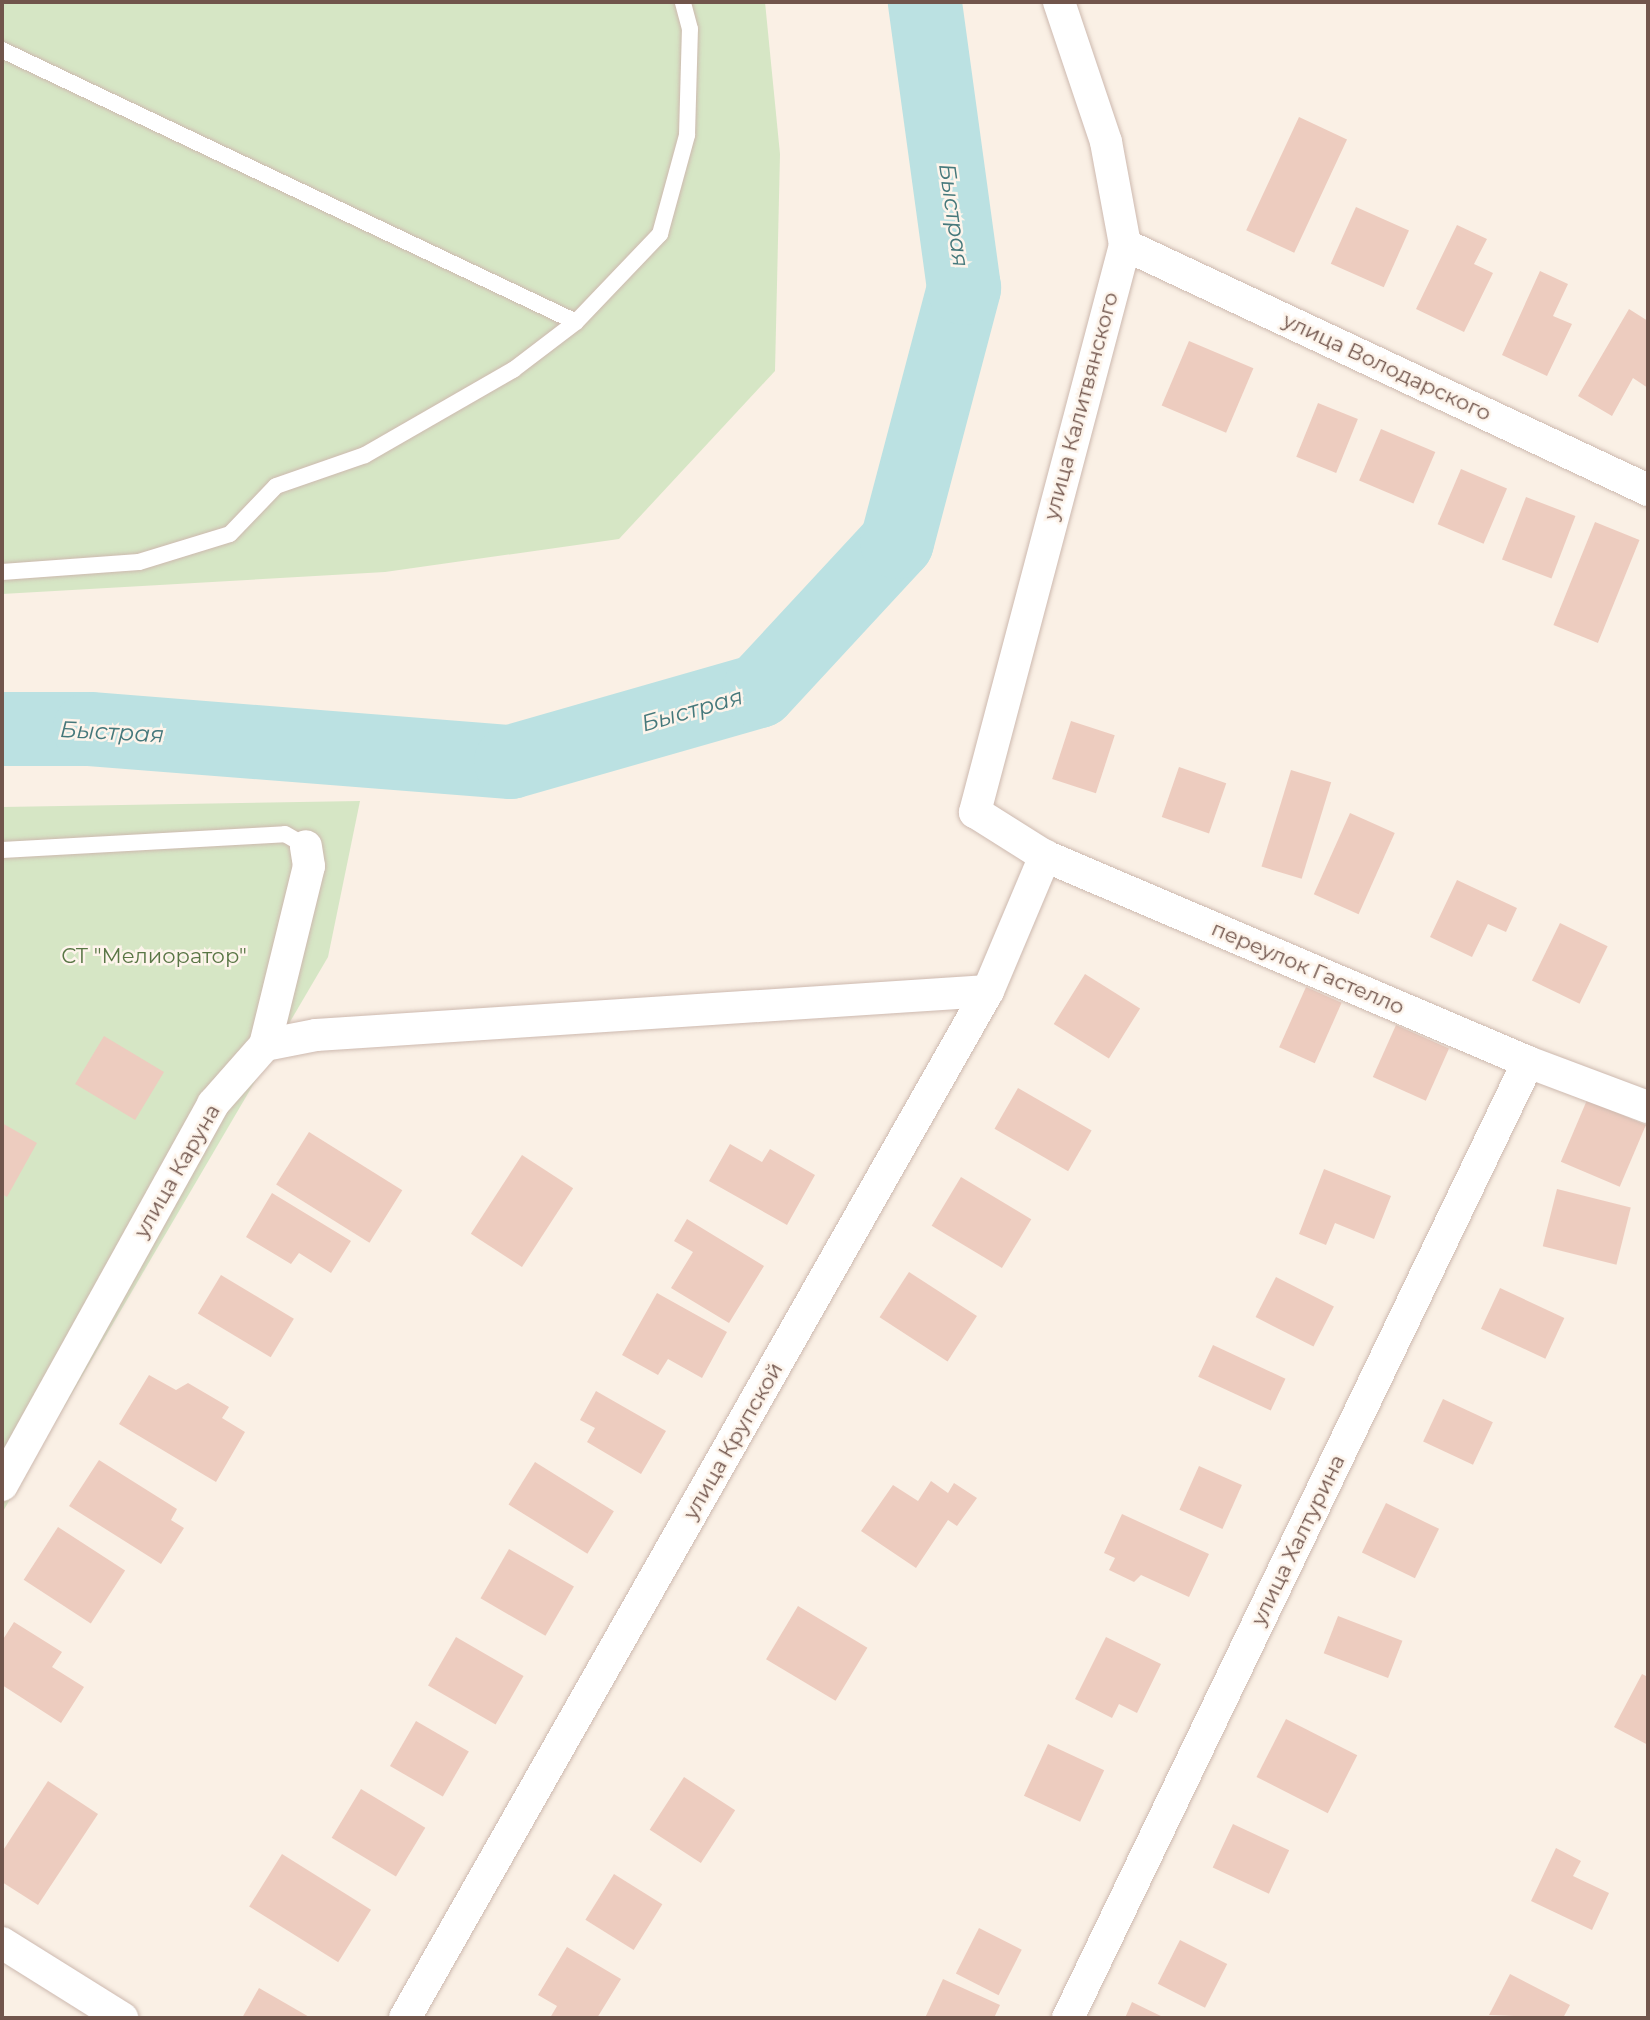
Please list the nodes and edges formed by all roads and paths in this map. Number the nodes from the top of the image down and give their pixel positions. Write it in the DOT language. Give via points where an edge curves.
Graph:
graph roads {
  1 [pos="683,2"];
  2 [pos="1059,2"];
  3 [pos="2,50"];
  4 [pos="1125,245"];
  5 [pos="576,322"];
  6 [pos="1648,490"];
  7 [pos="2,572"];
  8 [pos="975,812"];
  9 [pos="306,846"];
  10 [pos="2,850"];
  11 [pos="1045,856"];
  12 [pos="988,991"];
  13 [pos="265,1045"];
  14 [pos="1528,1062"];
  15 [pos="1648,1107"];
  16 [pos="2,1485"];
  17 [pos="2,1943"];
  18 [pos="122,2018"];
  19 [pos="405,2018"];
  20 [pos="1068,2018"];
  1 -- 5 [label="lane" via="690,29 687,135 660,234"];
  2 -- 4 [label="street, улица Калитвянского" via="1107,142"];
  3 -- 5 [label="lane"];
  4 -- 6 [label="street, улица Володарского"];
  4 -- 8 [label="street, улица Калитвянского"];
  5 -- 7 [label="lane" via="513,370 365,455 276,486 230,534 139,562"];
  8 -- 11 [label="street, переулок Гастелло"];
  9 -- 10 [label="lane" via="285,834"];
  9 -- 13 [label="street, улица Каруна" via="309,866"];
  11 -- 12 [label="street, улица Крупской"];
  11 -- 14 [label="street, переулок Гастелло"];
  12 -- 13 [label="street" via="330,1034"];
  12 -- 19 [label="street, улица Крупской"];
  13 -- 16 [label="street, улица Каруна" via="213,1104"];
  14 -- 15 [label="street, переулок Гастелло"];
  14 -- 20 [label="street, улица Халтурина"];
  17 -- 18 [label="street"];
}
